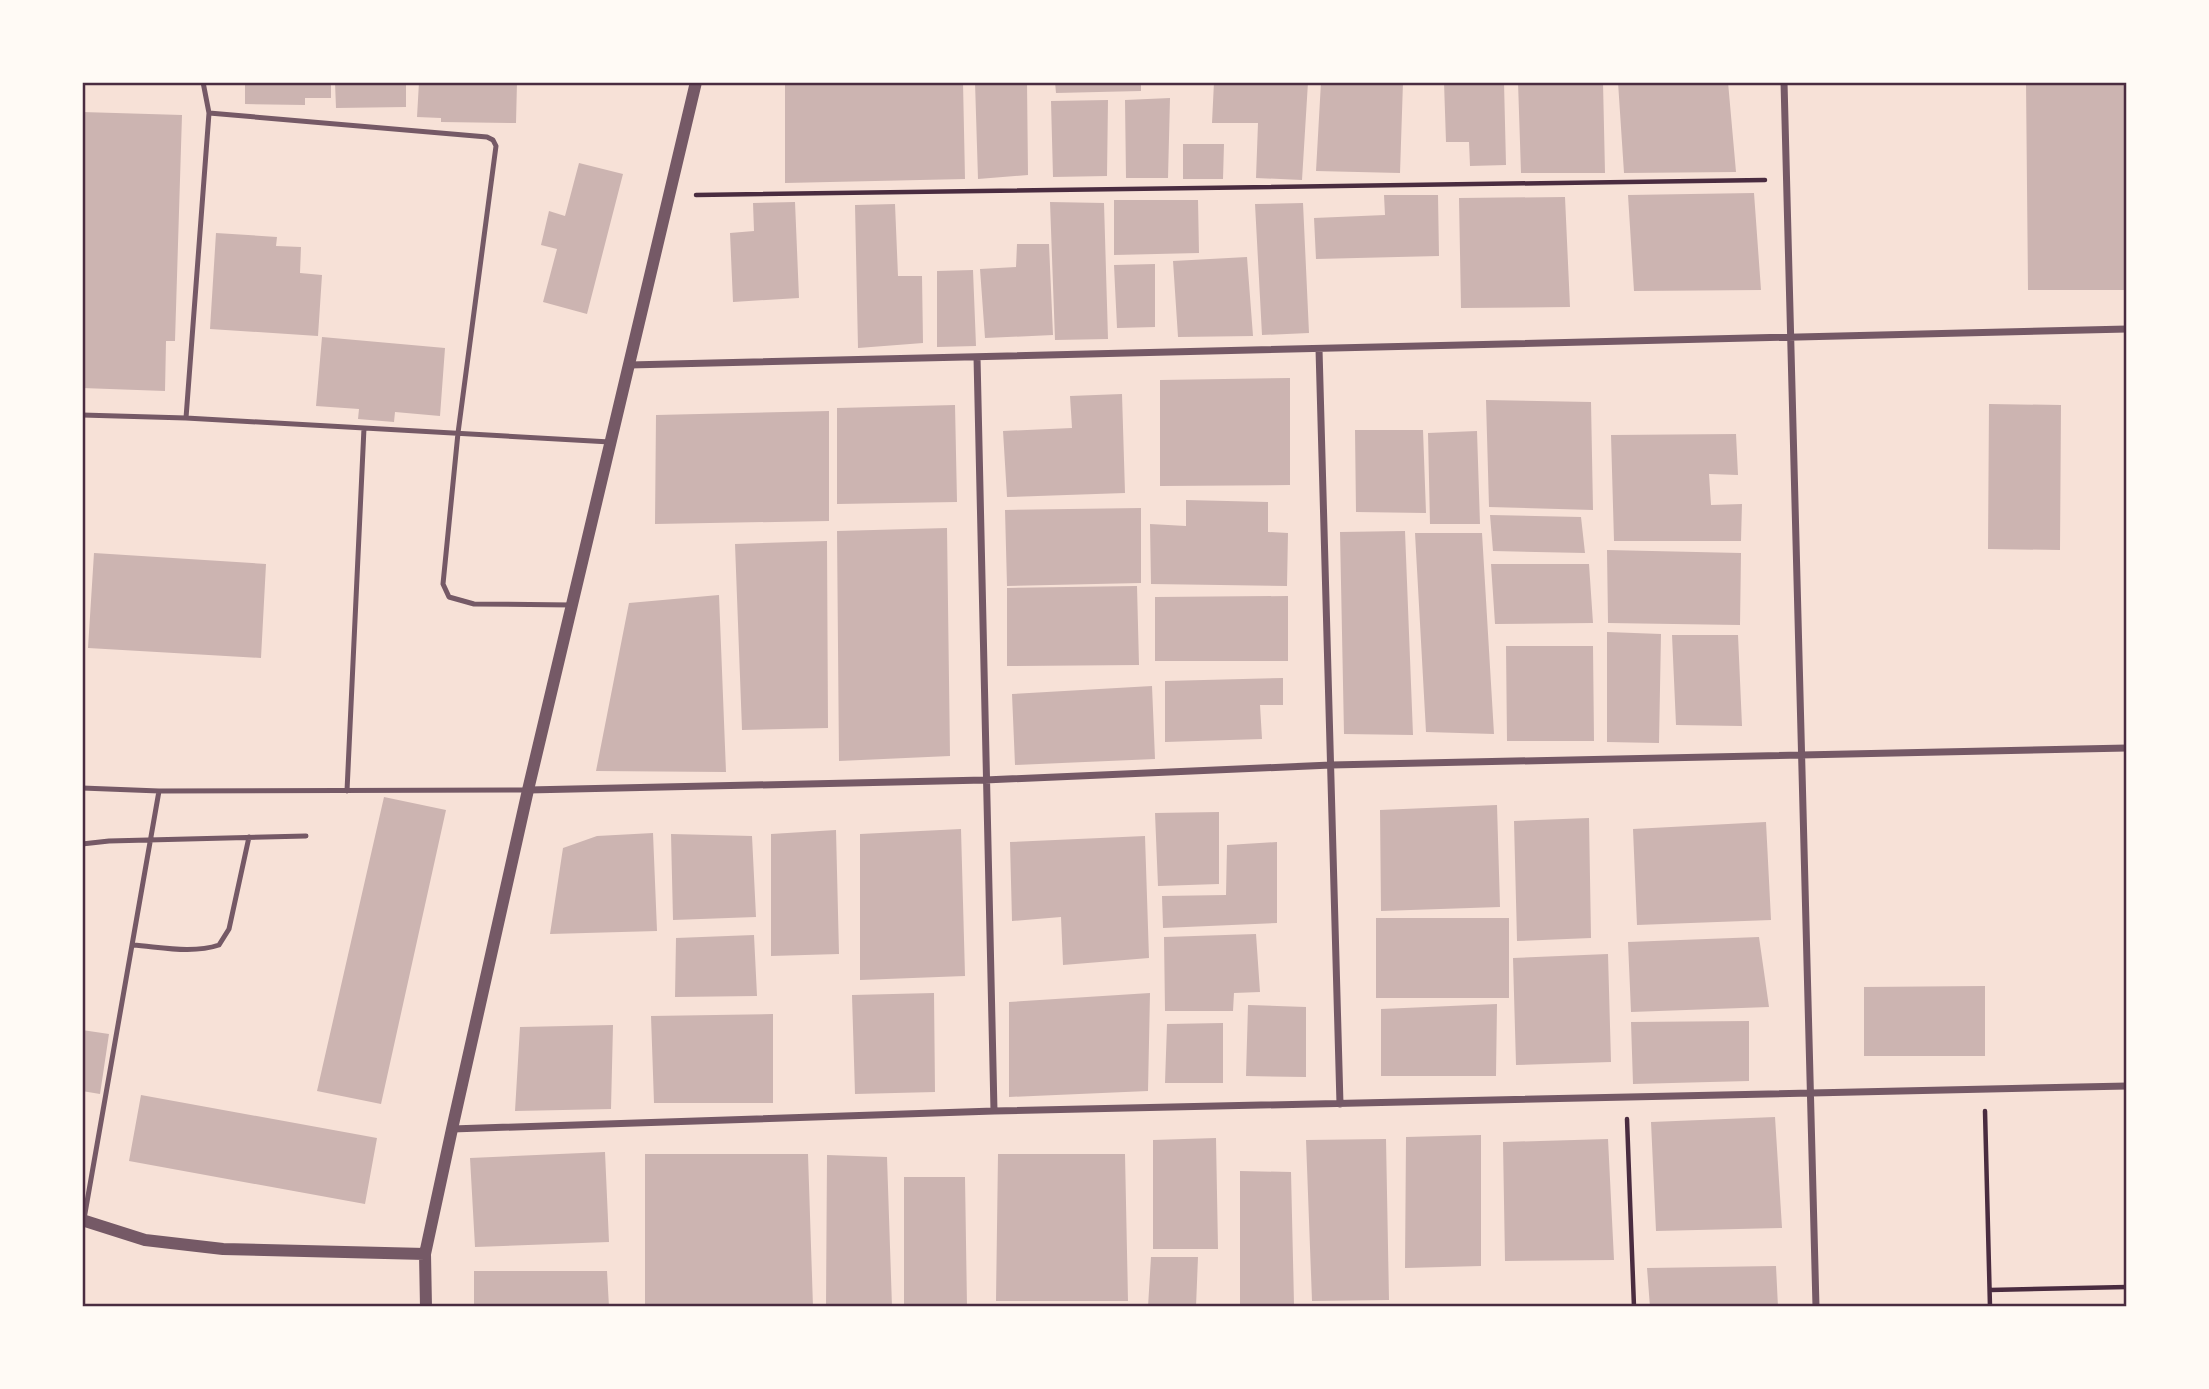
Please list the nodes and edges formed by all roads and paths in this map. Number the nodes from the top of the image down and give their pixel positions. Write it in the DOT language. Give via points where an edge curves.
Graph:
graph roads {
  1 [pos="204,82"];
  2 [pos="696,82"];
  3 [pos="1784,82"];
  4 [pos="209,113"];
  5 [pos="1787,180"];
  6 [pos="669,195"];
  7 [pos="2127,329"];
  8 [pos="1791,337"];
  9 [pos="1320,349"];
  10 [pos="977,357"];
  11 [pos="629,365"];
  12 [pos="82,415"];
  13 [pos="186,418"];
  14 [pos="365,428"];
  15 [pos="458,433"];
  16 [pos="611,442"];
  17 [pos="572,605"];
  18 [pos="2127,748"];
  19 [pos="1802,755"];
  20 [pos="1331,765"];
  21 [pos="985,780"];
  22 [pos="82,788"];
  23 [pos="528,790"];
  24 [pos="159,791"];
  25 [pos="347,791"];
  26 [pos="306,836"];
  27 [pos="248,837"];
  28 [pos="150,841"];
  29 [pos="82,844"];
  30 [pos="133,945"];
  31 [pos="2127,1086"];
  32 [pos="1984,1089"];
  33 [pos="1811,1093"];
  34 [pos="1626,1097"];
  35 [pos="1340,1104"];
  36 [pos="994,1111"];
  37 [pos="452,1129"];
  38 [pos="83,1220"];
  39 [pos="425,1254"];
  40 [pos="2127,1287"];
  41 [pos="1990,1290"];
  42 [pos="426,1307"];
  43 [pos="1634,1307"];
  44 [pos="1816,1307"];
  45 [pos="1990,1307"];
  1 -- 4 [label="lane"];
  2 -- 6 [label="street"];
  3 -- 5 [label="street"];
  4 -- 13 [label="lane"];
  4 -- 15 [label="lane" via="493,140 496,146"];
  5 -- 6 [label="path"];
  5 -- 8 [label="street"];
  6 -- 11 [label="street"];
  7 -- 8 [label="street"];
  8 -- 9 [label="street"];
  8 -- 19 [label="street"];
  9 -- 10 [label="street"];
  9 -- 20 [label="street"];
  10 -- 11 [label="street"];
  10 -- 21 [label="street"];
  11 -- 16 [label="street"];
  12 -- 13 [label="lane"];
  13 -- 14 [label="lane"];
  14 -- 15 [label="lane"];
  14 -- 25 [label="lane"];
  15 -- 16 [label="lane"];
  15 -- 17 [label="lane" via="443,584 449,597 474,604"];
  16 -- 17 [label="street"];
  17 -- 23 [label="street"];
  18 -- 19 [label="street"];
  19 -- 20 [label="street"];
  19 -- 33 [label="street"];
  20 -- 21 [label="street"];
  20 -- 35 [label="street"];
  21 -- 23 [label="street"];
  21 -- 36 [label="street"];
  22 -- 24 [label="lane"];
  23 -- 25 [label="lane"];
  23 -- 37 [label="street"];
  24 -- 25 [label="lane"];
  24 -- 28 [label="lane"];
  26 -- 27 [label="lane"];
  27 -- 28 [label="lane"];
  27 -- 30 [label="lane" via="229,929 219,945 193,950"];
  28 -- 29 [label="lane"];
  28 -- 30 [label="lane"];
  30 -- 38 [label="lane"];
  31 -- 32 [label="street"];
  32 -- 33 [label="street"];
  32 -- 41 [label="path"];
  33 -- 34 [label="street"];
  33 -- 44 [label="street"];
  34 -- 35 [label="street"];
  34 -- 43 [label="path"];
  35 -- 36 [label="street"];
  36 -- 37 [label="street"];
  37 -- 39 [label="street"];
  38 -- 39 [label="street" via="145,1240 223,1249"];
  39 -- 42 [label="street"];
  40 -- 41 [label="path"];
  41 -- 45 [label="path"];
}
